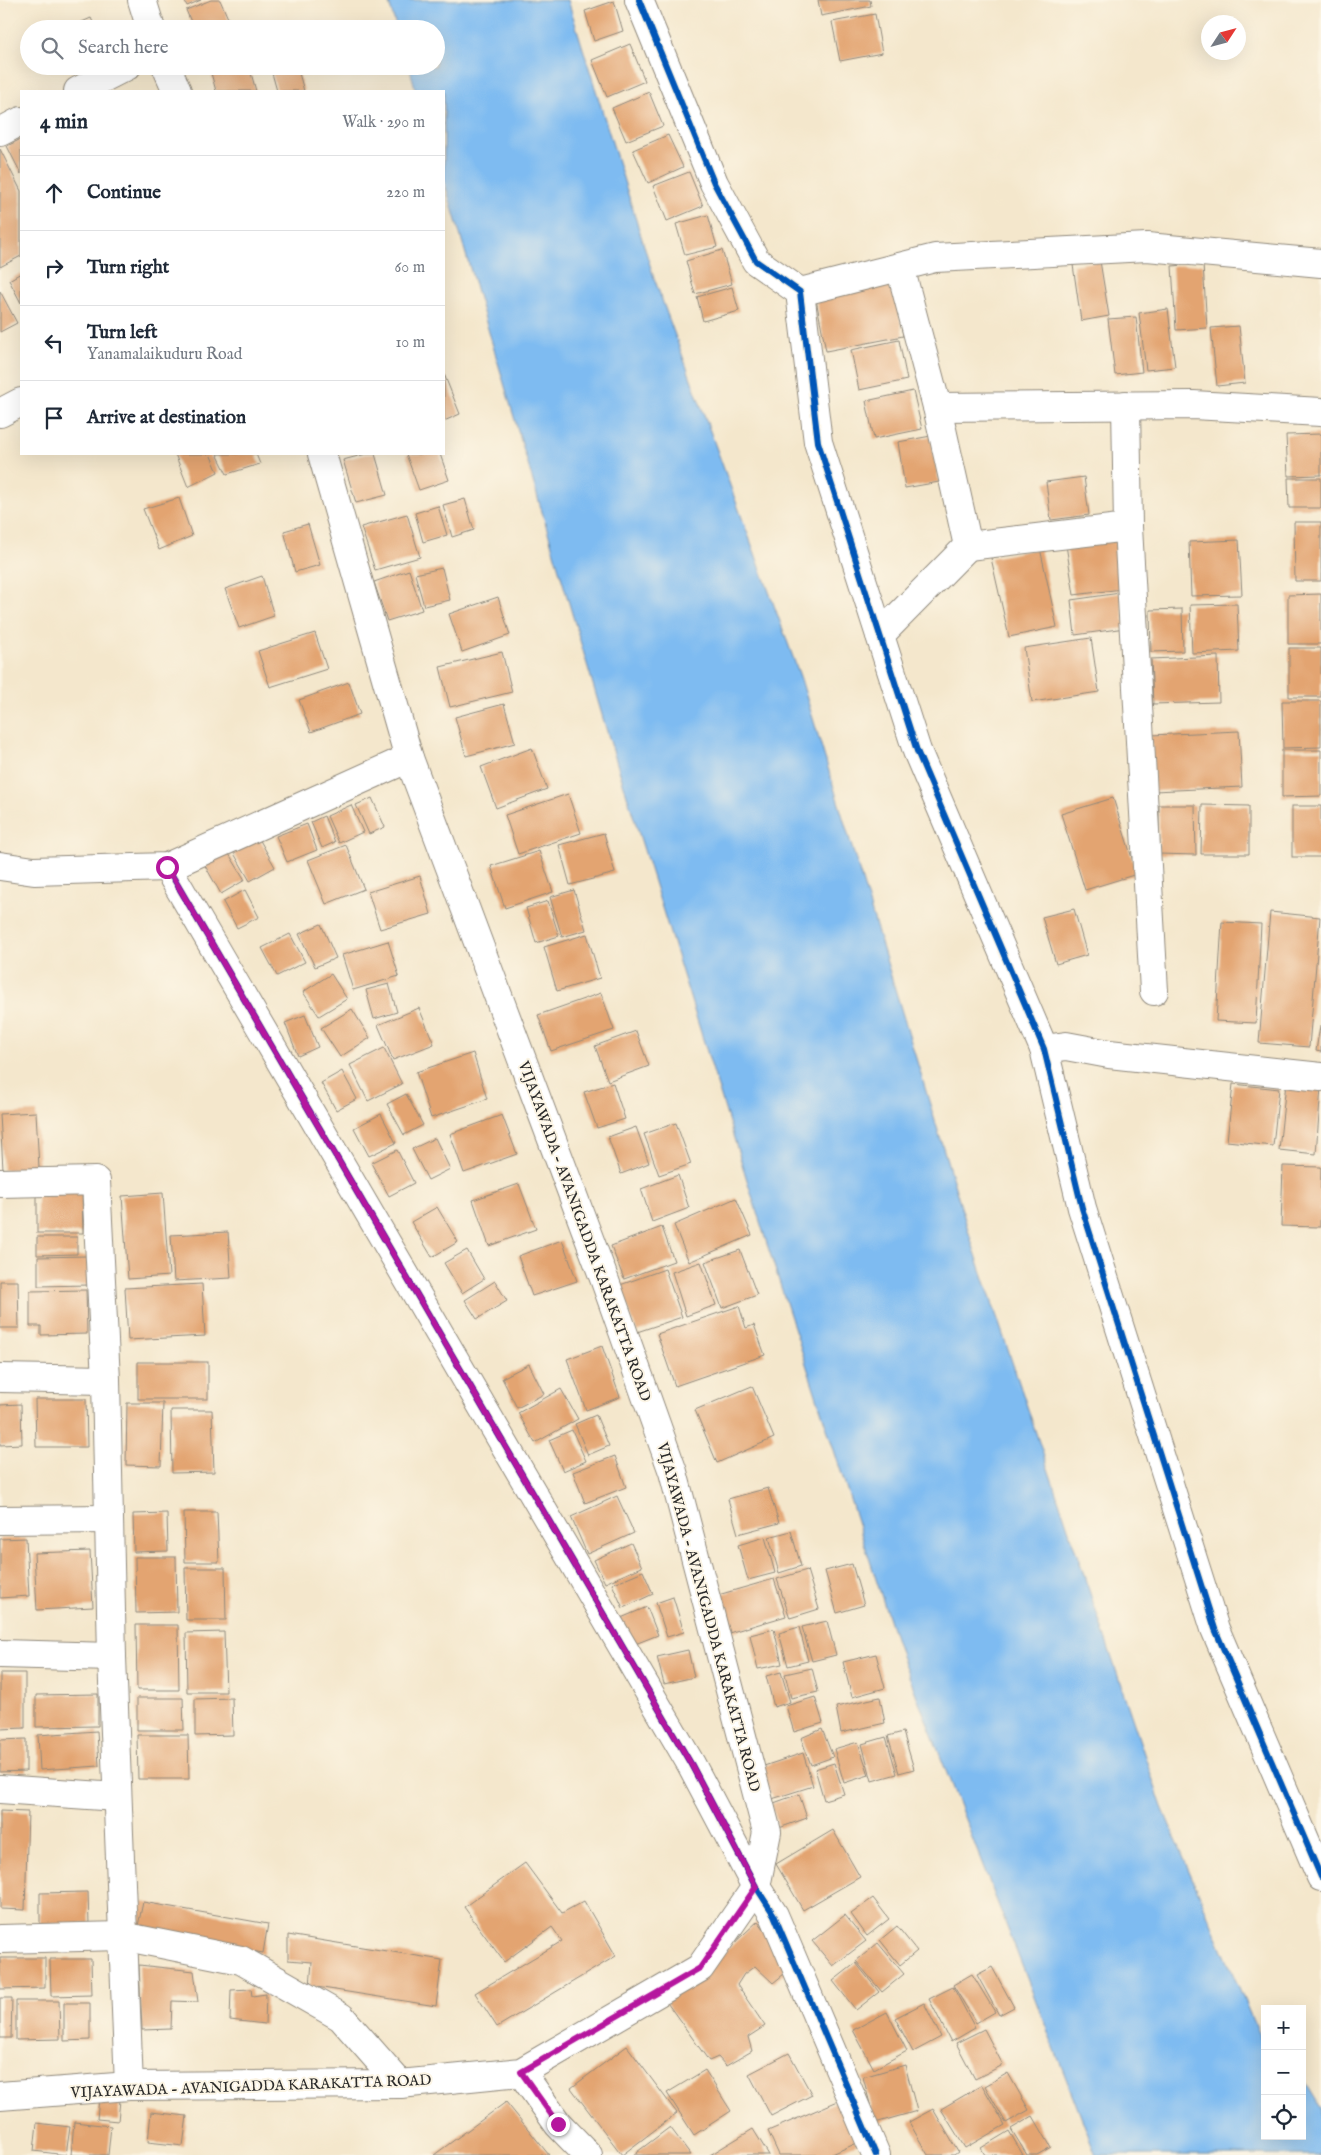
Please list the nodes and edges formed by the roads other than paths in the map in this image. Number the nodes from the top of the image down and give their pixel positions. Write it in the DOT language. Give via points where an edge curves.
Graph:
graph roads {
  1 [pos="142,0"];
  2 [pos="639,0"];
  3 [pos="149,20"];
  4 [pos="109,75"];
  5 [pos="170,75"];
  6 [pos="80,90"];
  7 [pos="177,90"];
  8 [pos="20,122"];
  9 [pos="0,132"];
  10 [pos="1321,263"];
  11 [pos="900,267"];
  12 [pos="800,292"];
  13 [pos="20,403"];
  14 [pos="1126,405"];
  15 [pos="937,407"];
  16 [pos="1321,412"];
  17 [pos="0,413"];
  18 [pos="322,455"];
  19 [pos="1128,527"];
  20 [pos="968,546"];
  21 [pos="880,635"];
  22 [pos="409,758"];
  23 [pos="0,866"];
  24 [pos="167,867"];
  25 [pos="1154,991"];
  26 [pos="1044,1049"];
  27 [pos="1321,1077"];
  28 [pos="0,1183"];
  29 [pos="0,1378"];
  30 [pos="106,1380"];
  31 [pos="109,1519"];
  32 [pos="0,1520"];
  33 [pos="0,1654"];
  34 [pos="112,1657"];
  35 [pos="0,1788"];
  36 [pos="117,1797"];
  37 [pos="1313,1840"];
  38 [pos="1321,1877"];
  39 [pos="756,1887"];
  40 [pos="122,1936"];
  41 [pos="0,1938"];
  42 [pos="521,2072"];
  43 [pos="400,2084"];
  44 [pos="129,2086"];
  45 [pos="0,2096"];
  46 [pos="588,2155"];
  47 [pos="876,2155"];
  1 -- 3 [label="street"];
  2 -- 12 [label="street" via="714,183 756,261"];
  4 -- 6 [label="street"];
  5 -- 7 [label="street"];
  8 -- 9 [label="street"];
  10 -- 11 [label="street" via="1147,247 935,258"];
  11 -- 12 [label="street"];
  11 -- 15 [label="street"];
  12 -- 21 [label="street" via="818,442"];
  13 -- 17 [label="street"];
  14 -- 15 [label="street"];
  14 -- 16 [label="street"];
  14 -- 19 [label="street"];
  15 -- 20 [label="street"];
  18 -- 22 [label="street, VIJAYAWADA - AVANIGADDA KARAKATTA ROAD"];
  19 -- 20 [label="street"];
  19 -- 25 [label="street"];
  20 -- 21 [label="street"];
  21 -- 26 [label="street" via="917,751"];
  22 -- 24 [label="street"];
  22 -- 39 [label="street, VIJAYAWADA - AVANIGADDA KARAKATTA ROAD" via="605,1280 672,1472 767,1832"];
  23 -- 24 [label="street" via="34,871"];
  24 -- 39 [label="street" via="691,1764"];
  26 -- 27 [label="street" via="1066,1046 1109,1054"];
  26 -- 37 [label="street" via="1082,1208 1215,1629"];
  28 -- 30 [label="street" via="96,1181"];
  29 -- 30 [label="street"];
  30 -- 31 [label="street"];
  31 -- 32 [label="street"];
  31 -- 34 [label="street"];
  33 -- 34 [label="street"];
  34 -- 36 [label="street"];
  35 -- 36 [label="street"];
  36 -- 40 [label="street"];
  37 -- 38 [label="street"];
  39 -- 42 [label="street, VIJAYAWADA - AVANIGADDA KARAKATTA ROAD" via="700,1968"];
  39 -- 47 [label="street" via="774,1915"];
  40 -- 41 [label="street"];
  40 -- 43 [label="street" via="241,1960 341,2017"];
  40 -- 44 [label="street"];
  42 -- 43 [label="street, VIJAYAWADA - AVANIGADDA KARAKATTA ROAD"];
  42 -- 46 [label="street" via="558,2124"];
  43 -- 44 [label="street, VIJAYAWADA - AVANIGADDA KARAKATTA ROAD"];
  44 -- 45 [label="street, VIJAYAWADA - AVANIGADDA KARAKATTA ROAD"];
}
